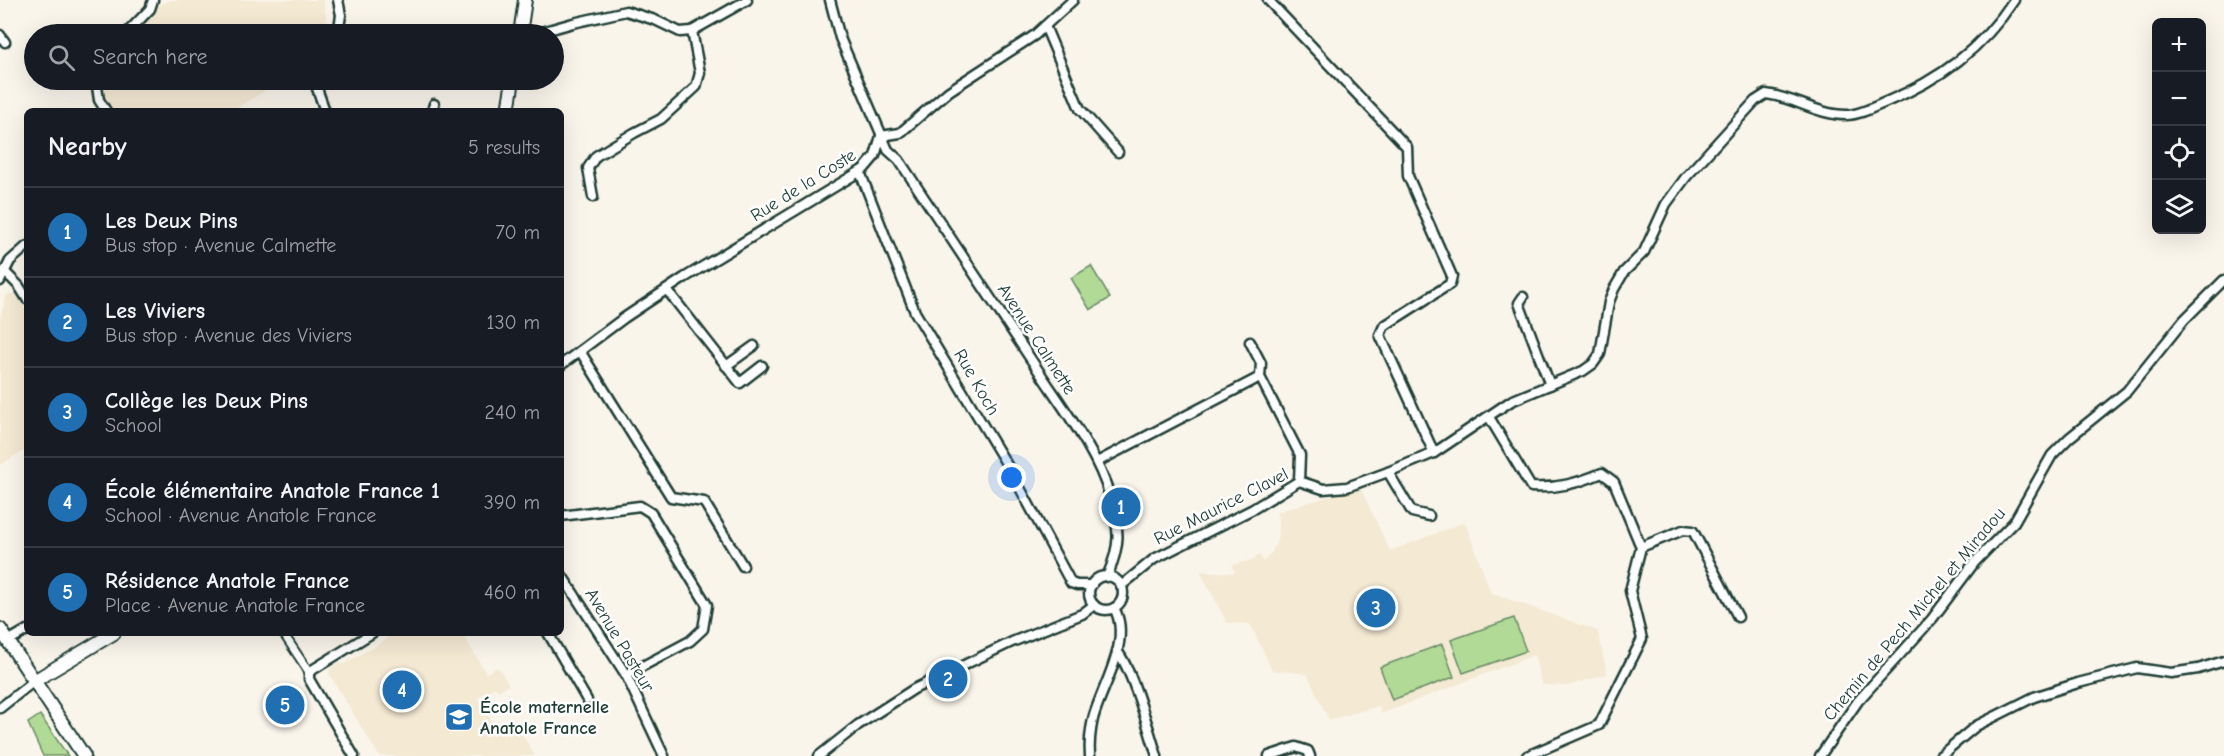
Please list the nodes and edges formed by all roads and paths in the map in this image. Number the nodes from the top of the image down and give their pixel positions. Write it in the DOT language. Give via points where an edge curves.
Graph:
graph roads {
  1 [pos="153,0"];
  2 [pos="338,0"];
  3 [pos="525,0"];
  4 [pos="747,0"];
  5 [pos="830,0"];
  6 [pos="1073,0"];
  7 [pos="1268,0"];
  8 [pos="2014,0"];
  9 [pos="136,24"];
  10 [pos="340,24"];
  11 [pos="521,24"];
  12 [pos="564,26"];
  13 [pos="1045,26"];
  14 [pos="692,30"];
  15 [pos="98,90"];
  16 [pos="316,90"];
  17 [pos="511,90"];
  18 [pos="104,108"];
  19 [pos="324,108"];
  20 [pos="508,108"];
  21 [pos="881,136"];
  22 [pos="1118,152"];
  23 [pos="860,172"];
  24 [pos="593,196"];
  25 [pos="24,249"];
  26 [pos="4,271"];
  27 [pos="2224,280"];
  28 [pos="0,281"];
  29 [pos="666,290"];
  30 [pos="24,294"];
  31 [pos="1523,297"];
  32 [pos="1250,342"];
  33 [pos="754,346"];
  34 [pos="580,351"];
  35 [pos="564,363"];
  36 [pos="726,366"];
  37 [pos="762,366"];
  38 [pos="1260,377"];
  39 [pos="1550,385"];
  40 [pos="1489,417"];
  41 [pos="1434,453"];
  42 [pos="1097,462"];
  43 [pos="1388,472"];
  44 [pos="1299,482"];
  45 [pos="564,516"];
  46 [pos="1429,516"];
  47 [pos="1641,547"];
  48 [pos="743,566"];
  49 [pos="1107,577"];
  50 [pos="564,579"];
  51 [pos="1092,585"];
  52 [pos="1121,586"];
  53 [pos="1094,605"];
  54 [pos="1114,609"];
  55 [pos="1738,618"];
  56 [pos="0,629"];
  57 [pos="24,632"];
  58 [pos="109,636"];
  59 [pos="285,636"];
  60 [pos="367,636"];
  61 [pos="550,636"];
  62 [pos="8,641"];
  63 [pos="1117,651"];
  64 [pos="2224,662"];
  65 [pos="309,672"];
  66 [pos="626,675"];
  67 [pos="34,681"];
  68 [pos="587,700"];
  69 [pos="0,708"];
  70 [pos="84,756"];
  71 [pos="354,756"];
  72 [pos="664,756"];
  73 [pos="819,756"];
  74 [pos="1090,756"];
  75 [pos="1157,756"];
  76 [pos="1269,756"];
  77 [pos="1310,756"];
  78 [pos="1527,756"];
  79 [pos="1820,756"];
  80 [pos="1940,756"];
  1 -- 9 [label="street"];
  2 -- 10 [label="street"];
  3 -- 11 [label="main road"];
  4 -- 14 [label="street"];
  5 -- 21 [label="street, Avenue Calmette" via="840,38"];
  6 -- 13 [label="street"];
  7 -- 41 [label="street" via="1407,147 1408,176 1452,276 1450,284 1384,326 1380,335"];
  8 -- 39 [label="street, Rue Maurice Clavel" via="1999,23 1954,65 1917,89 1871,108 1848,115 1821,111 1777,95 1766,94 1755,101 1686,177 1666,204 1644,252 1624,272 1609,302 1600,354 1593,364"];
  12 -- 14 [label="street" via="626,11 680,32"];
  13 -- 21 [label="street" via="949,91 900,133"];
  13 -- 22 [label="street" via="1080,110"];
  14 -- 24 [label="street" via="700,73 696,87 661,120 596,156 588,168"];
  15 -- 18 [label="street"];
  16 -- 19 [label="street"];
  17 -- 20 [label="main road"];
  21 -- 23 [label="street, Rue de la Coste" via="875,156"];
  21 -- 42 [label="street, Avenue Calmette"];
  23 -- 29 [label="street, Rue de la Coste"];
  23 -- 51 [label="street, Rue Koch" via="915,312 1013,475 1071,583"];
  25 -- 26 [label="street"];
  26 -- 28 [label="street"];
  26 -- 30 [label="street"];
  27 -- 79 [label="street, Chemin de Pech Michel et Miradou" via="2184,320 2127,391 2052,455 2014,522 1974,563 1932,619 1858,701"];
  29 -- 34 [label="street, Rue de la Coste"];
  29 -- 36 [label="street"];
  31 -- 39 [label="street" via="1519,303"];
  32 -- 38 [label="street" via="1261,363"];
  33 -- 36 [label="street"];
  34 -- 35 [label="street, Rue de la Coste"];
  34 -- 48 [label="street" via="671,497 704,502"];
  36 -- 37 [label="street" via="740,383"];
  38 -- 42 [label="street"];
  38 -- 44 [label="street" via="1300,455"];
  39 -- 40 [label="street, Rue Maurice Clavel" via="1511,401"];
  40 -- 41 [label="street, Rue Maurice Clavel"];
  40 -- 47 [label="street" via="1531,487 1551,489 1602,473 1614,482"];
  41 -- 43 [label="street, Rue Maurice Clavel"];
  42 -- 49 [label="street, Avenue Calmette" via="1117,526 1118,549"];
  43 -- 44 [label="street, Rue Maurice Clavel" via="1347,487 1323,489"];
  43 -- 46 [label="street" via="1412,512"];
  44 -- 52 [label="street, Rue Maurice Clavel" via="1154,559"];
  45 -- 66 [label="street" via="640,506 651,513 706,605 703,629 690,641"];
  47 -- 55 [label="street" via="1683,530 1693,531"];
  47 -- 78 [label="street" via="1630,591 1642,639 1599,725"];
  49 -- 51 [label="street"];
  49 -- 52 [label="street"];
  50 -- 66 [label="street, Avenue Pasteur"];
  51 -- 53 [label="street" via="1089,595"];
  52 -- 54 [label="street" via="1123,596"];
  53 -- 54 [label="street"];
  53 -- 73 [label="street" via="1082,614 914,689"];
  54 -- 63 [label="street" via="1120,629"];
  56 -- 62 [label="main road"];
  57 -- 62 [label="street"];
  58 -- 67 [label="main road"];
  59 -- 65 [label="street"];
  60 -- 65 [label="street"];
  61 -- 68 [label="street"];
  62 -- 67 [label="main road"];
  63 -- 74 [label="street" via="1093,717"];
  63 -- 75 [label="street"];
  64 -- 80 [label="street" via="2171,673 2137,668 2034,697 1976,726"];
  65 -- 71 [label="street" via="309,679"];
  66 -- 72 [label="street, Avenue Pasteur"];
  67 -- 69 [label="street"];
  67 -- 70 [label="main road"];
  76 -- 77 [label="street" via="1296,747 1308,751"];
}
